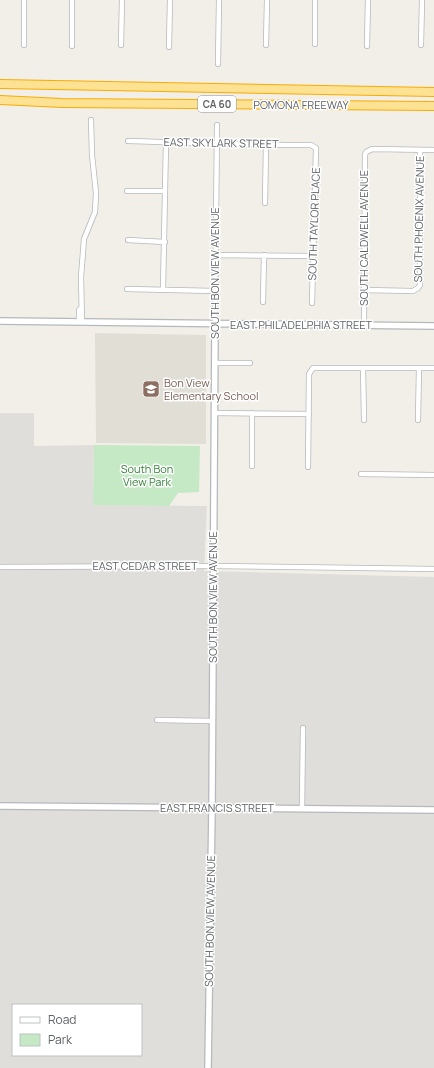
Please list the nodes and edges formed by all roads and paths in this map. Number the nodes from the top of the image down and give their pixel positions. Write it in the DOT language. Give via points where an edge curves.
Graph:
graph roads {
  1 [pos="24,0"];
  2 [pos="72,0"];
  3 [pos="122,0"];
  4 [pos="170,0"];
  5 [pos="219,0"];
  6 [pos="267,0"];
  7 [pos="315,0"];
  8 [pos="368,0"];
  9 [pos="422,0"];
  10 [pos="315,44"];
  11 [pos="24,45"];
  12 [pos="121,45"];
  13 [pos="266,45"];
  14 [pos="421,45"];
  15 [pos="72,46"];
  16 [pos="367,46"];
  17 [pos="169,47"];
  18 [pos="218,64"];
  19 [pos="1,84"];
  20 [pos="434,92"];
  21 [pos="0,100"];
  22 [pos="62,103"];
  23 [pos="0,105"];
  24 [pos="434,106"];
  25 [pos="91,120"];
  26 [pos="217,125"];
  27 [pos="128,141"];
  28 [pos="166,142"];
  29 [pos="217,144"];
  30 [pos="266,145"];
  31 [pos="314,146"];
  32 [pos="420,150"];
  33 [pos="434,150"];
  34 [pos="127,191"];
  35 [pos="165,192"];
  36 [pos="265,203"];
  37 [pos="128,240"];
  38 [pos="165,242"];
  39 [pos="215,255"];
  40 [pos="264,255"];
  41 [pos="313,256"];
  42 [pos="127,289"];
  43 [pos="163,290"];
  44 [pos="364,290"];
  45 [pos="215,291"];
  46 [pos="263,302"];
  47 [pos="312,303"];
  48 [pos="0,321"];
  49 [pos="80,322"];
  50 [pos="215,324"];
  51 [pos="364,325"];
  52 [pos="434,326"];
  53 [pos="215,363"];
  54 [pos="250,363"];
  55 [pos="363,368"];
  56 [pos="419,368"];
  57 [pos="434,368"];
  58 [pos="214,413"];
  59 [pos="252,413"];
  60 [pos="309,414"];
  61 [pos="364,420"];
  62 [pos="418,420"];
  63 [pos="252,466"];
  64 [pos="308,467"];
  65 [pos="361,474"];
  66 [pos="434,475"];
  67 [pos="213,566"];
  68 [pos="0,567"];
  69 [pos="434,570"];
  70 [pos="157,720"];
  71 [pos="212,721"];
  72 [pos="303,728"];
  73 [pos="0,806"];
  74 [pos="212,808"];
  75 [pos="302,809"];
  76 [pos="434,810"];
  77 [pos="208,1068"];
  1 -- 11 [label="street"];
  2 -- 15 [label="street"];
  3 -- 12 [label="street"];
  4 -- 17 [label="street"];
  5 -- 18 [label="street"];
  6 -- 13 [label="street"];
  7 -- 10 [label="street"];
  8 -- 16 [label="street"];
  9 -- 14 [label="street"];
  19 -- 20 [label="highway, POMONA FREEWAY / CA 60"];
  21 -- 22 [label="highway, POMONA FREEWAY / CA 60"];
  22 -- 23 [label="highway"];
  22 -- 24 [label="highway, POMONA FREEWAY / CA 60"];
  25 -- 49 [label="street" via="95,212 84,239"];
  26 -- 29 [label="street, SOUTH BON VIEW AVENUE"];
  27 -- 28 [label="street, EAST SKYLARK STREET"];
  28 -- 29 [label="street, EAST SKYLARK STREET"];
  28 -- 35 [label="street"];
  29 -- 30 [label="street, EAST SKYLARK STREET"];
  29 -- 39 [label="street, SOUTH BON VIEW AVENUE"];
  30 -- 31 [label="street, EAST SKYLARK STREET"];
  30 -- 36 [label="street"];
  31 -- 41 [label="street, SOUTH TAYLOR PLACE" via="316,148"];
  32 -- 33 [label="street"];
  32 -- 44 [label="street, SOUTH CALDWELL AVENUE" via="372,150 364,155"];
  32 -- 44 [label="street, SOUTH PHOENIX AVENUE" via="420,285 413,291"];
  34 -- 35 [label="street"];
  35 -- 38 [label="street"];
  37 -- 38 [label="street"];
  38 -- 43 [label="street"];
  39 -- 40 [label="street"];
  39 -- 45 [label="street, SOUTH BON VIEW AVENUE"];
  40 -- 41 [label="street"];
  40 -- 46 [label="street"];
  41 -- 47 [label="street, SOUTH TAYLOR PLACE"];
  42 -- 43 [label="street"];
  43 -- 45 [label="street"];
  44 -- 51 [label="street, SOUTH CALDWELL AVENUE"];
  45 -- 50 [label="street, SOUTH BON VIEW AVENUE"];
  48 -- 49 [label="street, EAST PHILADELPHIA STREET"];
  49 -- 50 [label="street, EAST PHILADELPHIA STREET"];
  50 -- 51 [label="street, EAST PHILADELPHIA STREET"];
  50 -- 53 [label="street, SOUTH BON VIEW AVENUE"];
  51 -- 52 [label="street, EAST PHILADELPHIA STREET"];
  53 -- 54 [label="street"];
  53 -- 58 [label="street, SOUTH BON VIEW AVENUE"];
  55 -- 56 [label="street"];
  55 -- 60 [label="street" via="313,368 309,374"];
  55 -- 61 [label="street"];
  56 -- 57 [label="street"];
  56 -- 62 [label="street"];
  58 -- 59 [label="street"];
  58 -- 67 [label="street, SOUTH BON VIEW AVENUE"];
  59 -- 60 [label="street"];
  59 -- 63 [label="street"];
  60 -- 64 [label="street"];
  65 -- 66 [label="street"];
  67 -- 68 [label="street, EAST CEDAR STREET"];
  67 -- 69 [label="street, EAST CEDAR STREET"];
  67 -- 71 [label="street, SOUTH BON VIEW AVENUE"];
  70 -- 71 [label="street"];
  71 -- 74 [label="street, SOUTH BON VIEW AVENUE"];
  72 -- 75 [label="street"];
  73 -- 74 [label="street, EAST FRANCIS STREET"];
  74 -- 75 [label="street, EAST FRANCIS STREET"];
  74 -- 77 [label="street, SOUTH BON VIEW AVENUE"];
  75 -- 76 [label="street, EAST FRANCIS STREET"];
}
